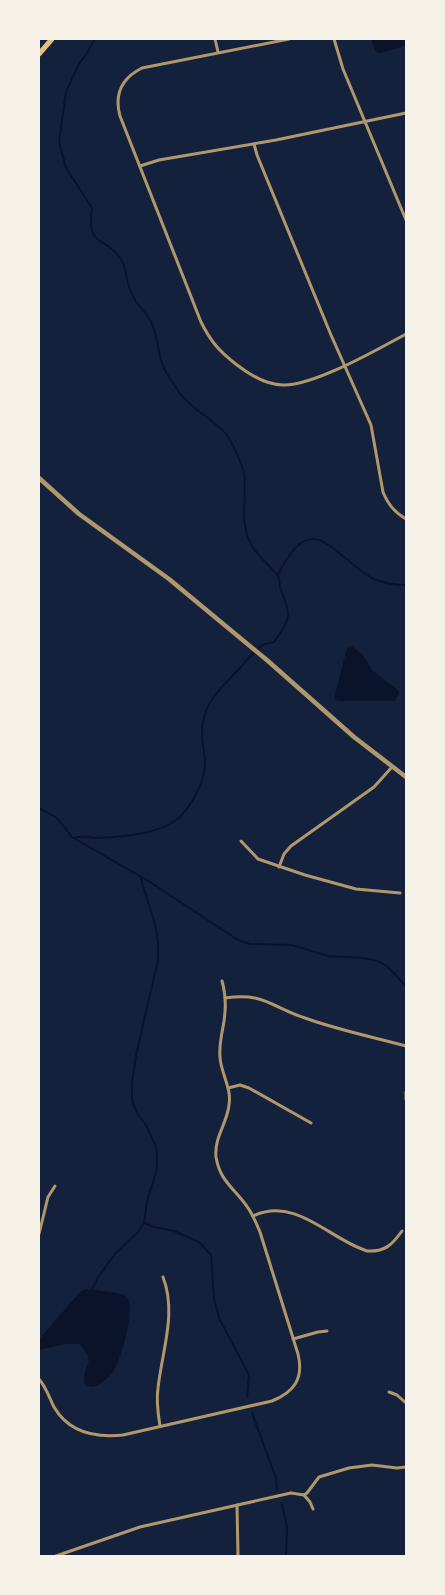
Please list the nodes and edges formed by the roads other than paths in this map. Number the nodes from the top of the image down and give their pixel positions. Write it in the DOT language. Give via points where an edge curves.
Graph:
graph roads {
  1 [pos="52,39"];
  2 [pos="216,39"];
  3 [pos="289,39"];
  4 [pos="334,39"];
  5 [pos="218,52"];
  6 [pos="39,54"];
  7 [pos="406,113"];
  8 [pos="366,121"];
  9 [pos="254,144"];
  10 [pos="140,166"];
  11 [pos="406,220"];
  12 [pos="406,334"];
  13 [pos="344,366"];
  14 [pos="39,478"];
  15 [pos="406,519"];
  16 [pos="392,767"];
  17 [pos="406,777"];
  18 [pos="241,841"];
  19 [pos="279,867"];
  20 [pos="400,893"];
  21 [pos="222,981"];
  22 [pos="225,998"];
  23 [pos="406,1046"];
  24 [pos="228,1088"];
  25 [pos="406,1092"];
  26 [pos="406,1099"];
  27 [pos="311,1122"];
  28 [pos="55,1186"];
  29 [pos="253,1216"];
  30 [pos="402,1231"];
  31 [pos="39,1234"];
  32 [pos="163,1277"];
  33 [pos="327,1331"];
  34 [pos="293,1339"];
  35 [pos="39,1379"];
  36 [pos="389,1392"];
  37 [pos="406,1403"];
  38 [pos="160,1426"];
  39 [pos="406,1467"];
  40 [pos="304,1495"];
  41 [pos="237,1506"];
  42 [pos="313,1509"];
  43 [pos="56,1556"];
  44 [pos="238,1556"];
  1 -- 6 [label="main road"];
  2 -- 5 [label="street"];
  3 -- 5 [label="street"];
  4 -- 8 [label="street" via="343,69"];
  5 -- 10 [label="street" via="142,68 133,72 122,85 118,93 118,109"];
  7 -- 8 [label="street"];
  8 -- 9 [label="street"];
  8 -- 11 [label="street"];
  9 -- 10 [label="street"];
  9 -- 13 [label="street"];
  10 -- 13 [label="street" via="201,322 216,347 248,373 275,384 302,382"];
  12 -- 13 [label="street"];
  13 -- 15 [label="street" via="371,425 386,500"];
  14 -- 16 [label="street" via="79,514 154,567"];
  16 -- 17 [label="street"];
  16 -- 19 [label="street" via="374,787 291,846"];
  18 -- 19 [label="street" via="258,858"];
  19 -- 20 [label="street" via="344,887"];
  21 -- 22 [label="street"];
  22 -- 23 [label="street" via="260,998 306,1019"];
  22 -- 24 [label="street" via="219,1054"];
  24 -- 27 [label="street" via="240,1085 248,1088"];
  24 -- 29 [label="street" via="230,1104 219,1133 216,1157 222,1176"];
  25 -- 26 [label="street"];
  28 -- 31 [label="street" via="48,1197"];
  29 -- 30 [label="street" via="272,1210 294,1213 367,1251 387,1248"];
  29 -- 34 [label="street"];
  32 -- 38 [label="street" via="170,1308 157,1389"];
  33 -- 34 [label="street"];
  34 -- 38 [label="street" via="299,1373 287,1394 272,1401"];
  35 -- 38 [label="street" via="60,1416 83,1432 108,1437"];
  36 -- 37 [label="street"];
  39 -- 40 [label="street" via="364,1465 341,1470 319,1478"];
  40 -- 41 [label="street" via="291,1494"];
  40 -- 42 [label="street"];
  41 -- 43 [label="street" via="140,1527"];
  41 -- 44 [label="street"];
}
